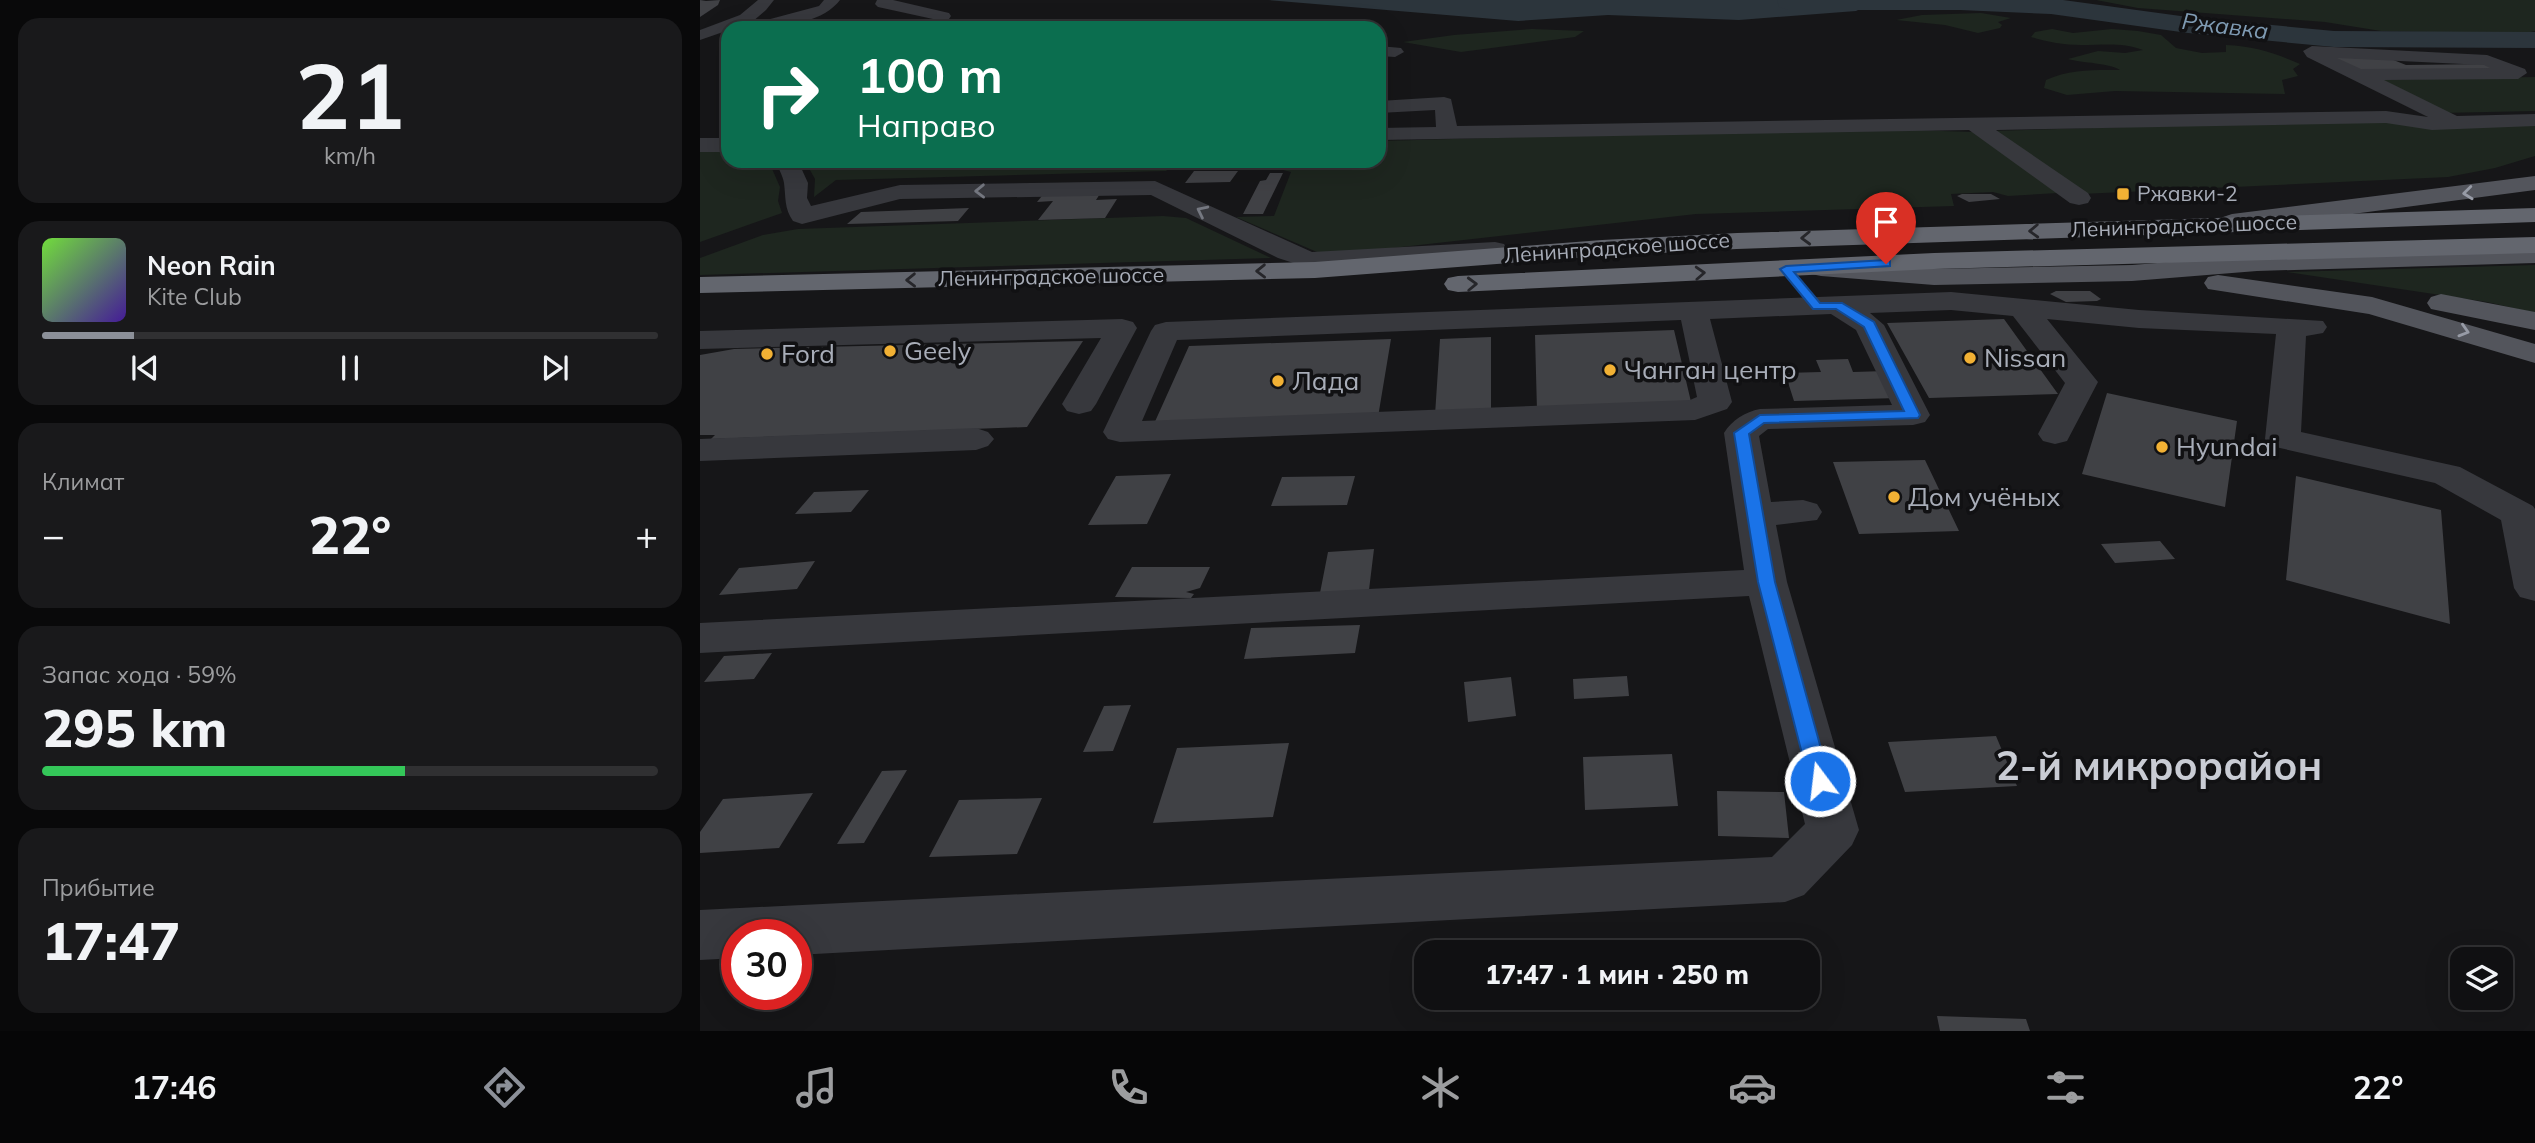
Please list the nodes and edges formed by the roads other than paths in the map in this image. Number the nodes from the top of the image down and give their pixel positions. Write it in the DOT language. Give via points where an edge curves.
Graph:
graph roads {
  1 [pos="766,0"];
  2 [pos="831,0"];
  3 [pos="885,0"];
  4 [pos="737,21"];
  5 [pos="783,21"];
  6 [pos="940,21"];
  7 [pos="721,27"];
  8 [pos="700,35"];
  9 [pos="721,37"];
  10 [pos="700,42"];
  11 [pos="2355,75"];
  12 [pos="1386,107"];
  13 [pos="2535,120"];
  14 [pos="2454,122"];
  15 [pos="1975,125"];
  16 [pos="1447,133"];
  17 [pos="1386,134"];
  18 [pos="700,145"];
  19 [pos="721,145"];
  20 [pos="790,168"];
  21 [pos="2535,183"];
  22 [pos="2079,198"];
  23 [pos="2535,215"];
  24 [pos="2200,226"];
  25 [pos="2535,245"];
  26 [pos="1602,248"];
  27 [pos="2535,255"];
  28 [pos="1815,268"];
  29 [pos="1786,269"];
  30 [pos="2133,273"];
  31 [pos="700,285"];
  32 [pos="1828,306"];
  33 [pos="700,308"];
  34 [pos="2022,308"];
  35 [pos="1693,312"];
  36 [pos="2535,321"];
  37 [pos="700,340"];
  38 [pos="2535,354"];
  39 [pos="1079,404"];
  40 [pos="2055,434"];
  41 [pos="976,439"];
  42 [pos="700,450"];
  43 [pos="1803,512"];
  44 [pos="1755,514"];
  45 [pos="1766,582"];
  46 [pos="2535,588"];
  47 [pos="700,638"];
  48 [pos="700,935"];
  1 -- 4 [label="street" via="750,16"];
  2 -- 5 [label="street" via="825,9"];
  3 -- 6 [label="street" via="883,4 943,16"];
  7 -- 8 [label="street"];
  9 -- 10 [label="street"];
  11 -- 11 [label="street" via="2382,74 2518,73 2487,60 2312,51"];
  11 -- 14 [label="street"];
  12 -- 16 [label="street" via="1444,103"];
  13 -- 14 [label="street"];
  14 -- 15 [label="street" via="2432,124 2386,117"];
  15 -- 16 [label="street"];
  15 -- 22 [label="street"];
  16 -- 17 [label="street"];
  18 -- 19 [label="street"];
  26 -- 20 [label="street, one-way" via="1309,260 1155,188 900,192 802,216"];
  21 -- 24 [label="main road, one-way"];
  23 -- 24 [label="highway, Ленинградское шоссе"];
  24 -- 26 [label="highway, Ленинградское шоссе, one-way"];
  25 -- 28 [label="highway, Ленинградское шоссе"];
  26 -- 31 [label="highway, Ленинградское шоссе, one-way" via="1315,270"];
  27 -- 30 [label="main road" via="2257,263"];
  28 -- 29 [label="highway, Ленинградское шоссе"];
  28 -- 30 [label="main road" via="1934,276"];
  29 -- 32 [label="street"];
  33 -- 29 [label="highway, Ленинградское шоссе, one-way" via="1306,290"];
  30 -- 36 [label="main road" via="2308,284"];
  30 -- 38 [label="main road, one-way" via="2372,306"];
  32 -- 34 [label="street" via="1951,301"];
  32 -- 35 [label="street"];
  32 -- 44 [label="street" via="1869,325 1913,415 1760,419 1741,433"];
  34 -- 40 [label="street" via="2082,382"];
  34 -- 46 [label="street" via="2302,327 2283,439 2447,475 2519,514"];
  35 -- 35 [label="street" via="1166,331 1119,432 1695,410 1715,401"];
  37 -- 39 [label="street" via="1122,328"];
  41 -- 42 [label="street"];
  43 -- 44 [label="street"];
  44 -- 45 [label="street"];
  45 -- 47 [label="street"];
  45 -- 48 [label="street" via="1833,830 1786,879"];
}
